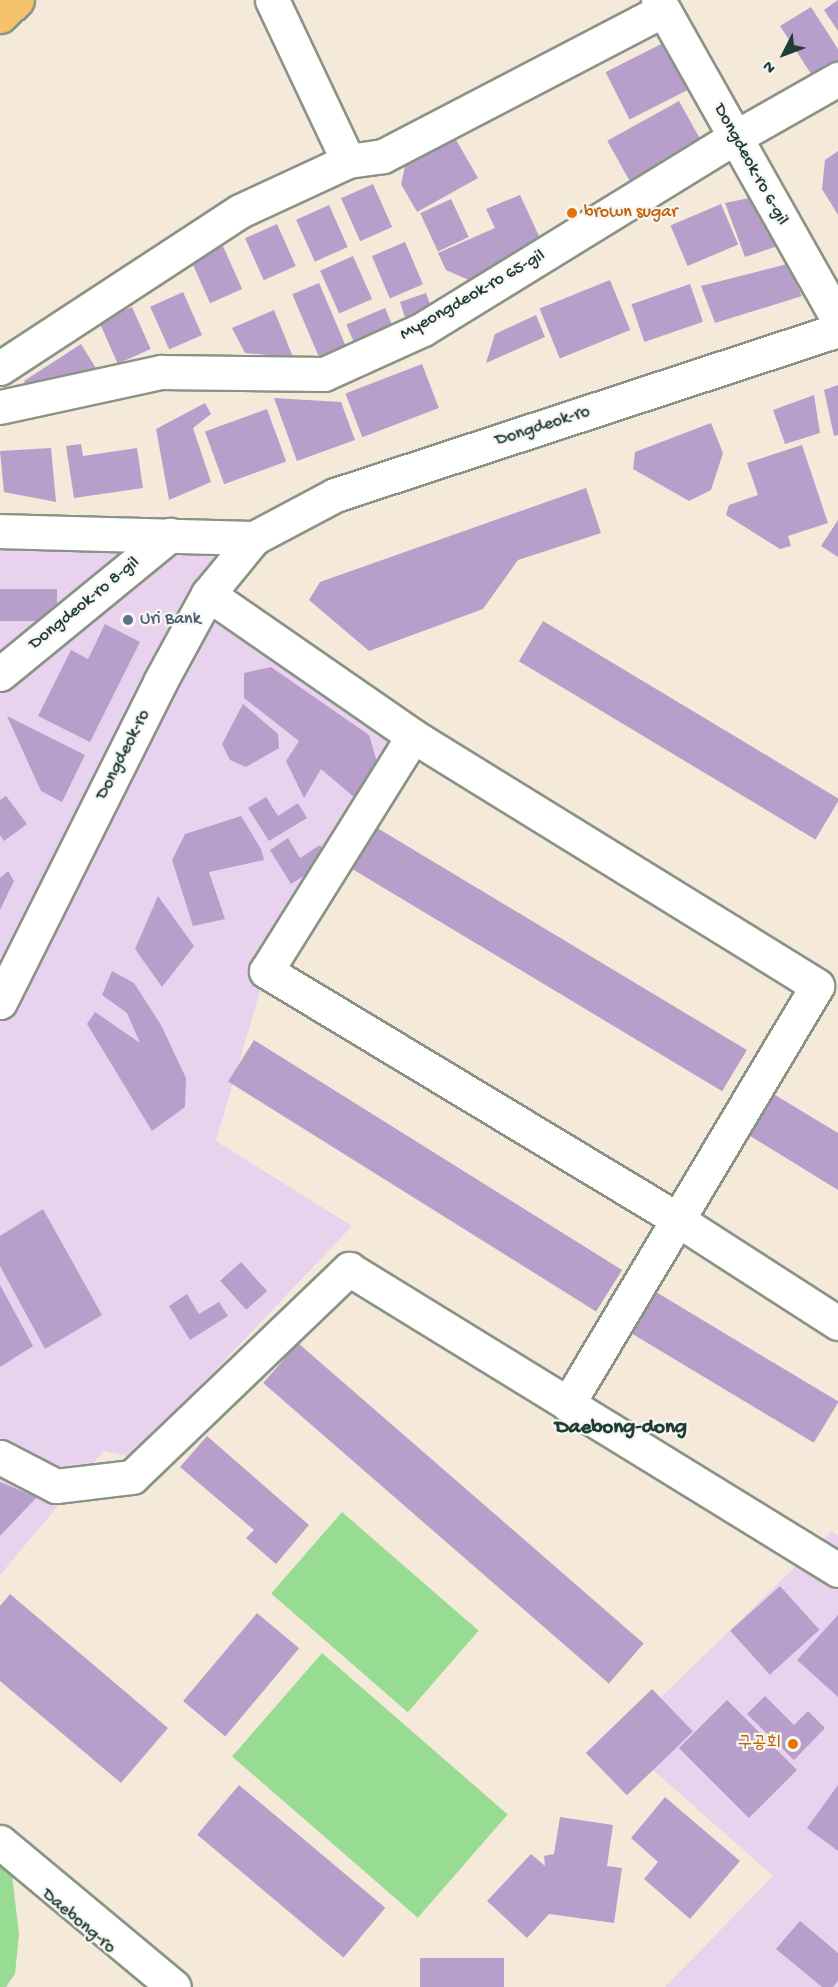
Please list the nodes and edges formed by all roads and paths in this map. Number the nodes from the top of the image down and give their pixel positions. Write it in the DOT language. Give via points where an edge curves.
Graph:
graph roads {
  1 [pos="17,0"];
  2 [pos="272,0"];
  3 [pos="661,5"];
  4 [pos="0,16"];
  5 [pos="838,79"];
  6 [pos="734,138"];
  7 [pos="348,161"];
  8 [pos="838,320"];
  9 [pos="838,330"];
  10 [pos="0,368"];
  11 [pos="0,407"];
  12 [pos="0,531"];
  13 [pos="170,535"];
  14 [pos="254,538"];
  15 [pos="208,594"];
  16 [pos="0,674"];
  17 [pos="413,736"];
  18 [pos="3,984"];
  19 [pos="678,1220"];
  20 [pos="838,1323"];
  21 [pos="568,1404"];
  22 [pos="0,1457"];
  23 [pos="838,1570"];
  24 [pos="0,1842"];
  25 [pos="0,1858"];
  26 [pos="155,1987"];
  27 [pos="174,1987"];
  1 -- 4 [label="highway"];
  2 -- 7 [label="street"];
  3 -- 6 [label="street, Dongdeok-ro 6-gil"];
  3 -- 7 [label="street, Dongdeok-ro 6-gil" via="383,156"];
  5 -- 6 [label="street, Myeongdeok-ro 65-gil"];
  6 -- 8 [label="street, Dongdeok-ro 6-gil"];
  6 -- 11 [label="street, Myeongdeok-ro 65-gil" via="423,329 324,374 162,372"];
  7 -- 10 [label="street" via="240,211"];
  9 -- 14 [label="street, Dongdeok-ro" via="335,495"];
  12 -- 13 [label="street"];
  13 -- 14 [label="street"];
  13 -- 16 [label="street, Dongdeok-ro 8-gil"];
  14 -- 15 [label="street, Dongdeok-ro"];
  15 -- 17 [label="street"];
  15 -- 18 [label="street, Dongdeok-ro"];
  17 -- 19 [label="street" via="818,986"];
  17 -- 19 [label="street" via="266,971"];
  19 -- 20 [label="street"];
  19 -- 21 [label="street"];
  21 -- 22 [label="street" via="350,1269 132,1477 56,1486"];
  21 -- 23 [label="street"];
  24 -- 27 [label="street"];
  25 -- 26 [label="street, Daebong-ro"];
}
